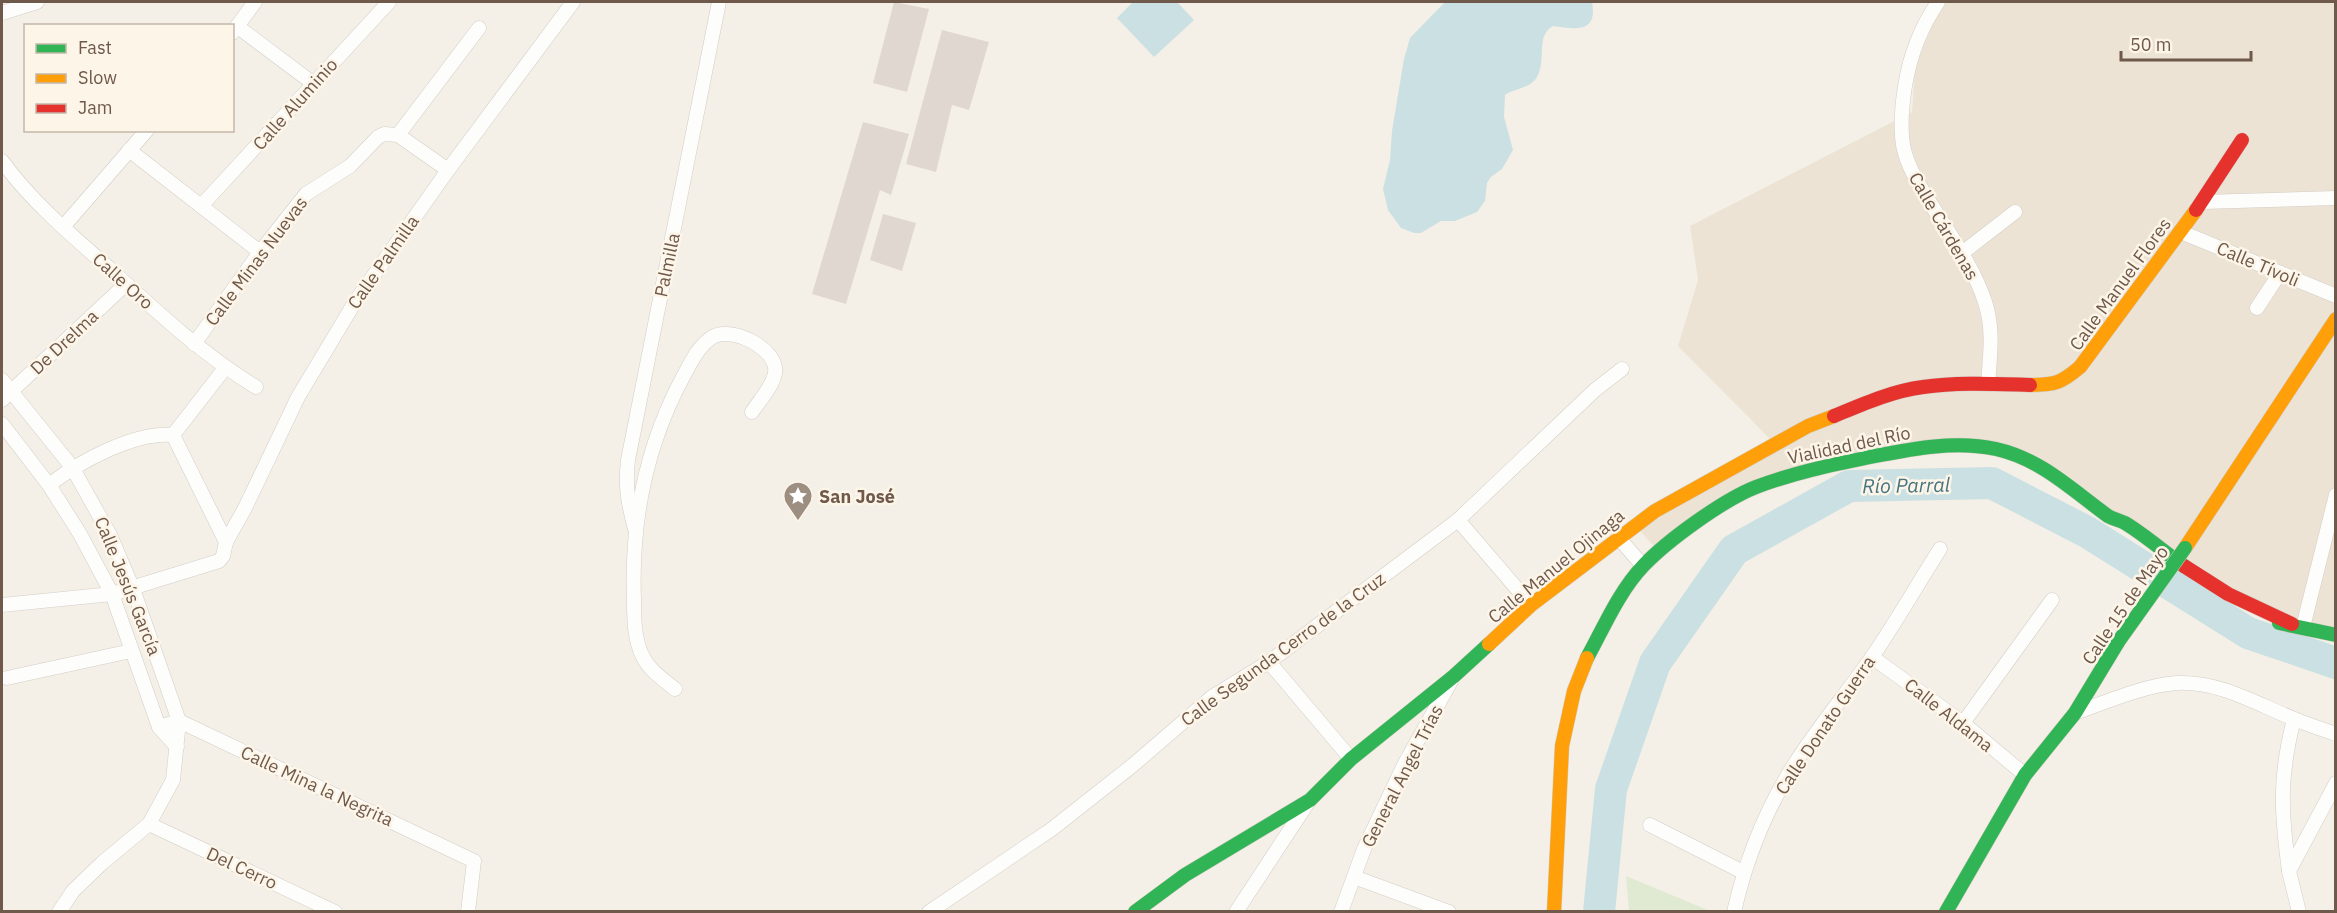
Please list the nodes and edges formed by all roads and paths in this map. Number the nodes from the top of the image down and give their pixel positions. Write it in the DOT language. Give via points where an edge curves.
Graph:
graph roads {
  1 [pos="37,2"];
  2 [pos="255,2"];
  3 [pos="389,2"];
  4 [pos="573,2"];
  5 [pos="719,2"];
  6 [pos="1938,2"];
  7 [pos="2,13"];
  8 [pos="478,28"];
  9 [pos="235,30"];
  10 [pos="314,84"];
  11 [pos="145,132"];
  12 [pos="398,135"];
  13 [pos="2242,140"];
  14 [pos="129,150"];
  15 [pos="2,161"];
  16 [pos="448,170"];
  17 [pos="2336,198"];
  18 [pos="2202,202"];
  19 [pos="201,206"];
  20 [pos="2015,212"];
  21 [pos="63,227"];
  22 [pos="2181,232"];
  23 [pos="260,252"];
  24 [pos="1962,253"];
  25 [pos="2280,273"];
  26 [pos="126,284"];
  27 [pos="2336,296"];
  28 [pos="2258,308"];
  29 [pos="2336,319"];
  30 [pos="194,344"];
  31 [pos="225,368"];
  32 [pos="1622,369"];
  33 [pos="2,380"];
  34 [pos="1988,384"];
  35 [pos="256,387"];
  36 [pos="7,396"];
  37 [pos="752,412"];
  38 [pos="2,424"];
  39 [pos="173,435"];
  40 [pos="72,467"];
  41 [pos="50,484"];
  42 [pos="2336,495"];
  43 [pos="1458,520"];
  44 [pos="635,529"];
  45 [pos="1618,537"];
  46 [pos="226,545"];
  47 [pos="1940,549"];
  48 [pos="1642,566"];
  49 [pos="133,589"];
  50 [pos="112,594"];
  51 [pos="2052,600"];
  52 [pos="2,605"];
  53 [pos="1531,605"];
  54 [pos="2298,625"];
  55 [pos="2336,635"];
  56 [pos="131,651"];
  57 [pos="1872,657"];
  58 [pos="1269,662"];
  59 [pos="1454,676"];
  60 [pos="7,678"];
  61 [pos="675,689"];
  62 [pos="2075,713"];
  63 [pos="2294,719"];
  64 [pos="179,721"];
  65 [pos="1963,723"];
  66 [pos="159,727"];
  67 [pos="2336,734"];
  68 [pos="177,747"];
  69 [pos="1351,759"];
  70 [pos="2025,775"];
  71 [pos="2336,783"];
  72 [pos="1310,800"];
  73 [pos="149,824"];
  74 [pos="1650,825"];
  75 [pos="2289,871"];
  76 [pos="1743,872"];
  77 [pos="1354,877"];
  78 [pos="59,912"];
  79 [pos="335,912"];
  80 [pos="468,912"];
  81 [pos="929,912"];
  82 [pos="1135,912"];
  83 [pos="1236,912"];
  84 [pos="1341,912"];
  85 [pos="1449,912"];
  86 [pos="1554,912"];
  87 [pos="1734,912"];
  88 [pos="1946,912"];
  89 [pos="2299,912"];
  1 -- 7 [label="street"];
  2 -- 9 [label="street"];
  3 -- 10 [label="street, Calle Aluminio"];
  4 -- 16 [label="street, Calle Palmilla"];
  5 -- 44 [label="street, Palmilla" via="628,460 627,500"];
  6 -- 24 [label="street, Calle Cárdenas" via="1925,21 1907,76 1903,146 1921,188"];
  8 -- 12 [label="street"];
  9 -- 10 [label="street"];
  10 -- 19 [label="street, Calle Aluminio"];
  11 -- 14 [label="street"];
  12 -- 16 [label="street"];
  12 -- 23 [label="street, Calle Minas Nuevas" via="378,137 350,166 306,194"];
  13 -- 18 [label="street, Calle Manuel Flores"];
  14 -- 19 [label="street"];
  14 -- 21 [label="street"];
  15 -- 21 [label="street, Calle Oro"];
  16 -- 46 [label="street, Calle Palmilla" via="328,345 298,397"];
  17 -- 18 [label="street"];
  18 -- 22 [label="street, Calle Manuel Flores"];
  19 -- 23 [label="street"];
  20 -- 24 [label="street"];
  21 -- 26 [label="street, Calle Oro"];
  22 -- 25 [label="street, Calle Tívoli"];
  22 -- 34 [label="street, Calle Manuel Flores" via="2080,367 2067,378 2054,385"];
  23 -- 30 [label="street, Calle Minas Nuevas"];
  24 -- 34 [label="street, Calle Cárdenas" via="1985,301 1990,322"];
  25 -- 27 [label="street, Calle Tívoli"];
  25 -- 28 [label="street"];
  26 -- 30 [label="street, Calle Oro"];
  26 -- 36 [label="street, De Drelma"];
  29 -- 62 [label="street, Calle 15 de Mayo, bridge" via="2186,548 2118,642"];
  30 -- 31 [label="street, Calle Oro"];
  31 -- 35 [label="street, Calle Oro"];
  31 -- 39 [label="street"];
  32 -- 43 [label="street, Calle Segunda Cerro de la Cruz"];
  33 -- 36 [label="street, Calle Jesús García"];
  34 -- 45 [label="street, Calle Manuel Ojinaga" via="1921,387 1819,421 1655,511"];
  36 -- 40 [label="street, Calle Jesús García"];
  37 -- 44 [label="street" via="773,380 773,359 738,335 719,333 693,358 663,419"];
  38 -- 41 [label="street, Calle Jesús García"];
  39 -- 40 [label="street" via="146,436"];
  39 -- 46 [label="street"];
  40 -- 41 [label="street"];
  40 -- 49 [label="street, Calle Jesús García" via="110,535"];
  41 -- 50 [label="street, Calle Jesús García"];
  42 -- 54 [label="street"];
  43 -- 53 [label="street"];
  43 -- 58 [label="street, Calle Segunda Cerro de la Cruz"];
  44 -- 61 [label="street" via="634,622 638,642 644,659"];
  45 -- 48 [label="street"];
  45 -- 53 [label="street, Calle Manuel Ojinaga"];
  46 -- 49 [label="street, Calle Palmilla" via="219,561"];
  47 -- 57 [label="street, Calle Donato Guerra"];
  48 -- 54 [label="street, Vialidad del Río" via="1675,538 1754,488 1810,469 1918,448 1974,446 2016,455 2066,483 2110,517 2117,529 2142,550 2198,591 2243,614"];
  48 -- 86 [label="street, Vialidad del Río" via="1586,660 1566,720"];
  49 -- 50 [label="street, Calle Palmilla"];
  49 -- 64 [label="street, Calle Jesús García"];
  50 -- 52 [label="street, Calle Palmilla"];
  50 -- 56 [label="street, Calle Jesús García"];
  51 -- 65 [label="street"];
  53 -- 59 [label="street, Calle Manuel Ojinaga"];
  54 -- 55 [label="street, Vialidad del Río"];
  56 -- 60 [label="street"];
  56 -- 66 [label="street, Calle Jesús García"];
  57 -- 65 [label="street, Calle Aldama"];
  57 -- 76 [label="street, Calle Donato Guerra" via="1790,772 1760,826"];
  58 -- 69 [label="street"];
  58 -- 81 [label="street, Calle Segunda Cerro de la Cruz" via="1212,697 1052,829"];
  59 -- 69 [label="street, Calle Manuel Ojinaga"];
  59 -- 77 [label="street, General Angel Trías" via="1404,765"];
  62 -- 63 [label="street" via="2155,688 2198,683 2218,687"];
  62 -- 70 [label="street, Calle 15 de Mayo"];
  63 -- 67 [label="street"];
  63 -- 75 [label="street" via="2282,784"];
  64 -- 66 [label="street"];
  64 -- 68 [label="street, Calle Jesús García"];
  64 -- 80 [label="street, Calle Mina la Negrita" via="474,861"];
  65 -- 70 [label="street, Calle Aldama"];
  66 -- 68 [label="street, Calle Jesús García"];
  68 -- 73 [label="street, Calle Jesús García" via="173,780"];
  69 -- 72 [label="street, Calle Manuel Ojinaga"];
  70 -- 88 [label="street, Calle 15 de Mayo"];
  71 -- 75 [label="street"];
  72 -- 82 [label="street, Calle Manuel Ojinaga" via="1185,874"];
  72 -- 83 [label="street"];
  73 -- 78 [label="street, Calle Jesús García" via="73,891"];
  73 -- 79 [label="street, Del Cerro"];
  74 -- 76 [label="street"];
  75 -- 89 [label="street"];
  76 -- 87 [label="street, Calle Donato Guerra"];
  77 -- 84 [label="street, General Angel Trías"];
  77 -- 85 [label="street"];
}
